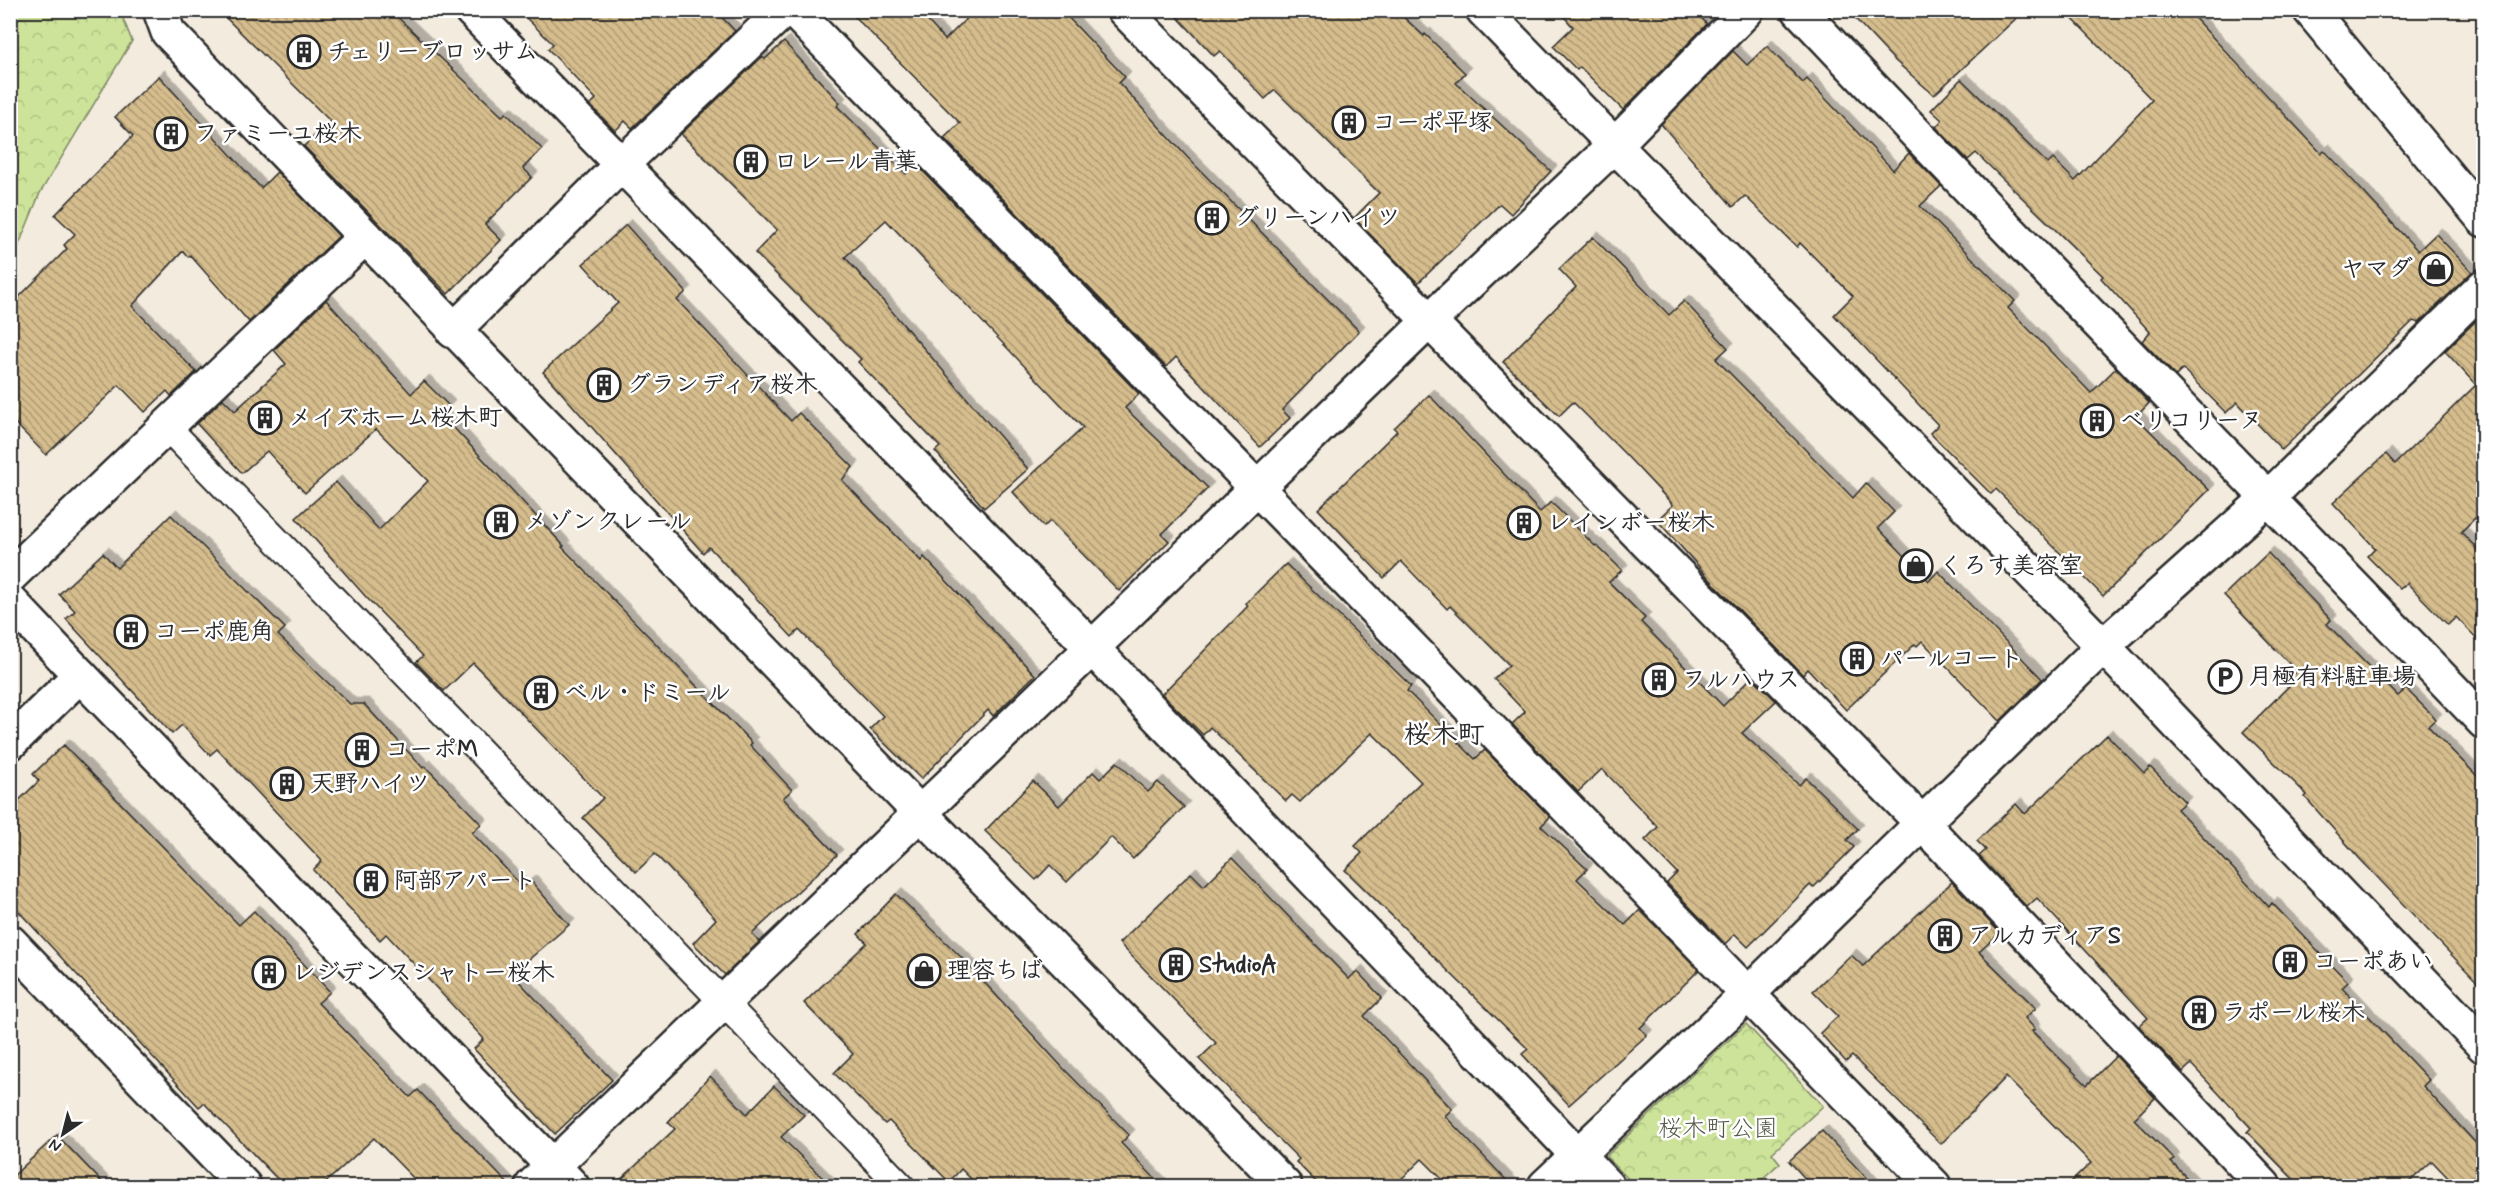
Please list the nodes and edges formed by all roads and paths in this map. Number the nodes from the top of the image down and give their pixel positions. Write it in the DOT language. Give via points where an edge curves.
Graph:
graph roads {
  1 [pos="160,10"];
  2 [pos="471,10"];
  3 [pos="784,10"];
  4 [pos="793,10"];
  5 [pos="1124,10"];
  6 [pos="1483,10"];
  7 [pos="1747,10"];
  8 [pos="1799,10"];
  9 [pos="2310,10"];
  10 [pos="1615,145"];
  11 [pos="620,166"];
  12 [pos="2484,220"];
  13 [pos="364,238"];
  14 [pos="2484,286"];
  15 [pos="1430,320"];
  16 [pos="453,331"];
  17 [pos="166,426"];
  18 [pos="1258,488"];
  19 [pos="2268,497"];
  20 [pos="10,576"];
  21 [pos="10,601"];
  22 [pos="2103,646"];
  23 [pos="1092,648"];
  24 [pos="80,675"];
  25 [pos="2484,722"];
  26 [pos="10,743"];
  27 [pos="920,813"];
  28 [pos="1922,823"];
  29 [pos="10,942"];
  30 [pos="1749,993"];
  31 [pos="724,1002"];
  32 [pos="2484,1046"];
  33 [pos="1577,1155"];
  34 [pos="552,1180"];
  35 [pos="244,1186"];
  36 [pos="901,1186"];
  37 [pos="1285,1186"];
  38 [pos="1545,1186"];
  39 [pos="1607,1186"];
  40 [pos="1934,1186"];
  41 [pos="2264,1186"];
  1 -- 13 [label="street" via="168,32"];
  2 -- 11 [label="street"];
  3 -- 11 [label="street"];
  4 -- 18 [label="street"];
  5 -- 15 [label="street"];
  6 -- 10 [label="street"];
  7 -- 10 [label="street"];
  8 -- 19 [label="street" via="2025,249"];
  9 -- 12 [label="street"];
  10 -- 15 [label="street"];
  10 -- 22 [label="street"];
  11 -- 16 [label="street"];
  11 -- 23 [label="street"];
  13 -- 16 [label="street"];
  13 -- 17 [label="street"];
  14 -- 19 [label="street"];
  15 -- 18 [label="street"];
  15 -- 28 [label="street"];
  16 -- 27 [label="street"];
  17 -- 20 [label="street"];
  17 -- 31 [label="lane"];
  18 -- 23 [label="street"];
  18 -- 30 [label="street"];
  19 -- 22 [label="street"];
  19 -- 25 [label="street"];
  21 -- 24 [label="street"];
  22 -- 28 [label="street"];
  22 -- 32 [label="street"];
  23 -- 27 [label="street"];
  23 -- 33 [label="street"];
  24 -- 26 [label="street"];
  24 -- 34 [label="street"];
  27 -- 31 [label="street"];
  27 -- 37 [label="street"];
  28 -- 30 [label="street"];
  28 -- 41 [label="street"];
  29 -- 35 [label="street"];
  30 -- 33 [label="street"];
  30 -- 40 [label="street"];
  31 -- 34 [label="street"];
  31 -- 36 [label="lane"];
  33 -- 38 [label="street"];
  33 -- 39 [label="street"];
}
